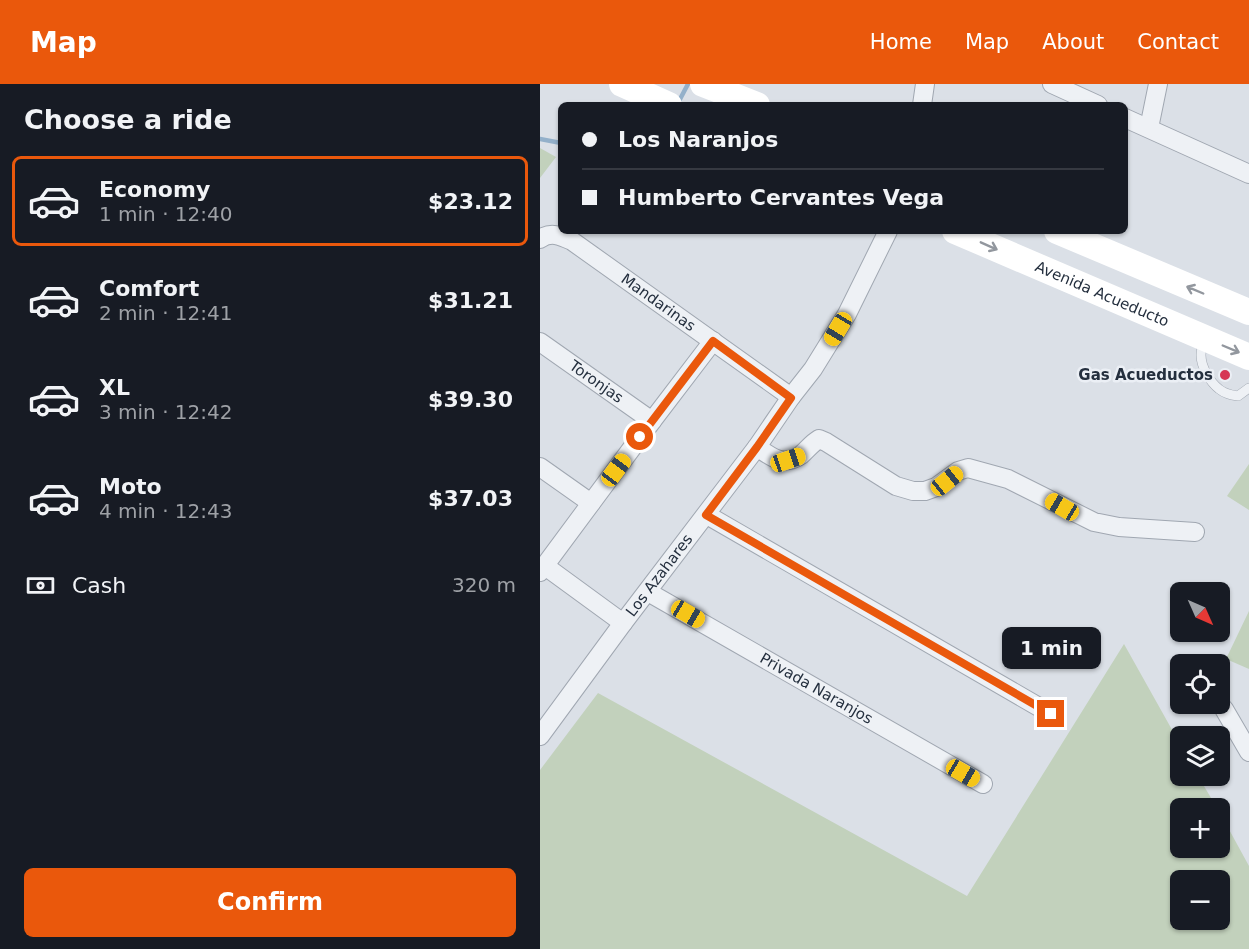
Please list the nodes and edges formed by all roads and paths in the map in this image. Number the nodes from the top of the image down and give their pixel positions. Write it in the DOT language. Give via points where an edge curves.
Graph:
graph roads {
  1 [pos="622,84"];
  2 [pos="925,84"];
  3 [pos="1052,84"];
  4 [pos="1158,84"];
  5 [pos="708,86"];
  6 [pos="660,101"];
  7 [pos="749,102"];
  8 [pos="922,102"];
  9 [pos="1091,102"];
  10 [pos="1128,119"];
  11 [pos="1149,128"];
  12 [pos="1249,174"];
  13 [pos="887,234"];
  14 [pos="962,234"];
  15 [pos="1064,234"];
  16 [pos="545,236"];
  17 [pos="1249,312"];
  18 [pos="1203,337"];
  19 [pos="713,341"];
  20 [pos="540,342"];
  21 [pos="1249,357"];
  22 [pos="1249,388"];
  23 [pos="791,398"];
  24 [pos="652,421"];
  25 [pos="757,447"];
  26 [pos="540,468"];
  27 [pos="591,503"];
  28 [pos="706,515"];
  29 [pos="1195,532"];
  30 [pos="542,569"];
  31 [pos="648,592"];
  32 [pos="623,623"];
  33 [pos="1051,714"];
  34 [pos="1227,714"];
  35 [pos="540,736"];
  36 [pos="1249,752"];
  37 [pos="983,784"];
  1 -- 6 [label="street"];
  2 -- 8 [label="street"];
  3 -- 9 [label="street"];
  4 -- 11 [label="street"];
  5 -- 7 [label="street"];
  10 -- 11 [label="street"];
  11 -- 12 [label="street"];
  13 -- 23 [label="street, Los Azahares" via="847,314"];
  14 -- 18 [label="street, Avenida Acueducto, one-way"];
  17 -- 15 [label="street, one-way"];
  16 -- 19 [label="street, Mandarinas" via="572,241"];
  18 -- 21 [label="street, Avenida Acueducto, one-way"];
  18 -- 22 [label="lane" via="1201,356 1212,382 1227,394 1238,396"];
  19 -- 23 [label="street, Mandarinas"];
  19 -- 24 [label="street"];
  20 -- 24 [label="street, Toronjas"];
  23 -- 25 [label="street, Los Azahares"];
  24 -- 27 [label="street"];
  25 -- 28 [label="street, Los Azahares"];
  25 -- 29 [label="street" via="782,460 800,456 819,439 896,486 913,491 936,487 968,468 1008,479 1094,522"];
  26 -- 27 [label="street"];
  27 -- 30 [label="street"];
  28 -- 31 [label="street, Los Azahares"];
  28 -- 33 [label="street"];
  30 -- 32 [label="street"];
  31 -- 32 [label="street, Los Azahares"];
  31 -- 37 [label="street, Privada Naranjos"];
  32 -- 35 [label="street, Los Azahares"];
  34 -- 36 [label="street"];
}
